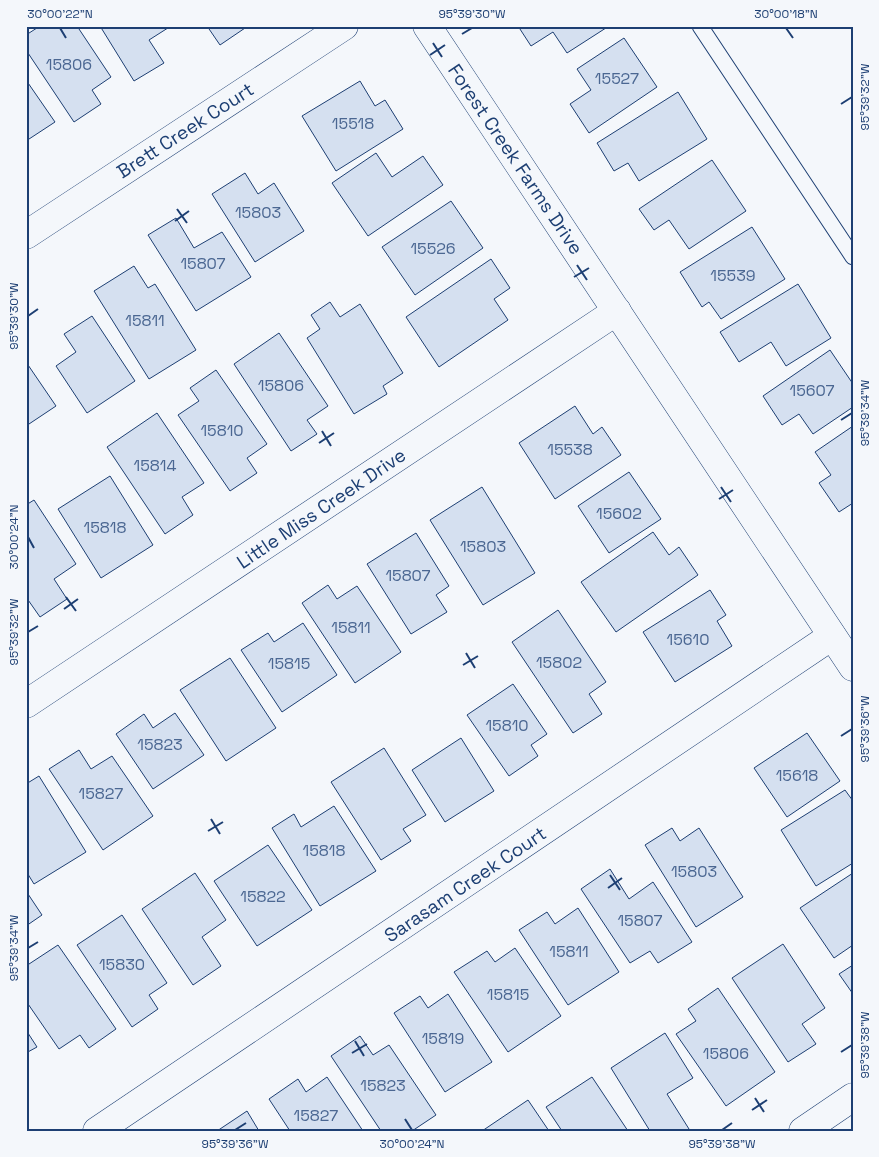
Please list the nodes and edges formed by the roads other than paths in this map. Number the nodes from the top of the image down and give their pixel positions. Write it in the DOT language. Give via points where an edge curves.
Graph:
graph roads {
  1 [pos="344,26"];
  2 [pos="428,26"];
  3 [pos="700,26"];
  4 [pos="26,235"];
  5 [pos="853,257"];
  6 [pos="617,311"];
  7 [pos="832,636"];
  8 [pos="853,667"];
  9 [pos="26,704"];
  10 [pos="853,1097"];
  11 [pos="98,1131"];
  12 [pos="803,1131"];
  1 -- 4 [label="street, Brett Creek Court"];
  2 -- 6 [label="street, Forest Creek Farms Drive"];
  3 -- 5 [label="lane"];
  6 -- 7 [label="street, Forest Creek Farms Drive"];
  6 -- 9 [label="street, Little Miss Creek Drive"];
  7 -- 8 [label="street, Forest Creek Farms Drive"];
  7 -- 11 [label="street, Sarasam Creek Court"];
  10 -- 12 [label="street"];
}
